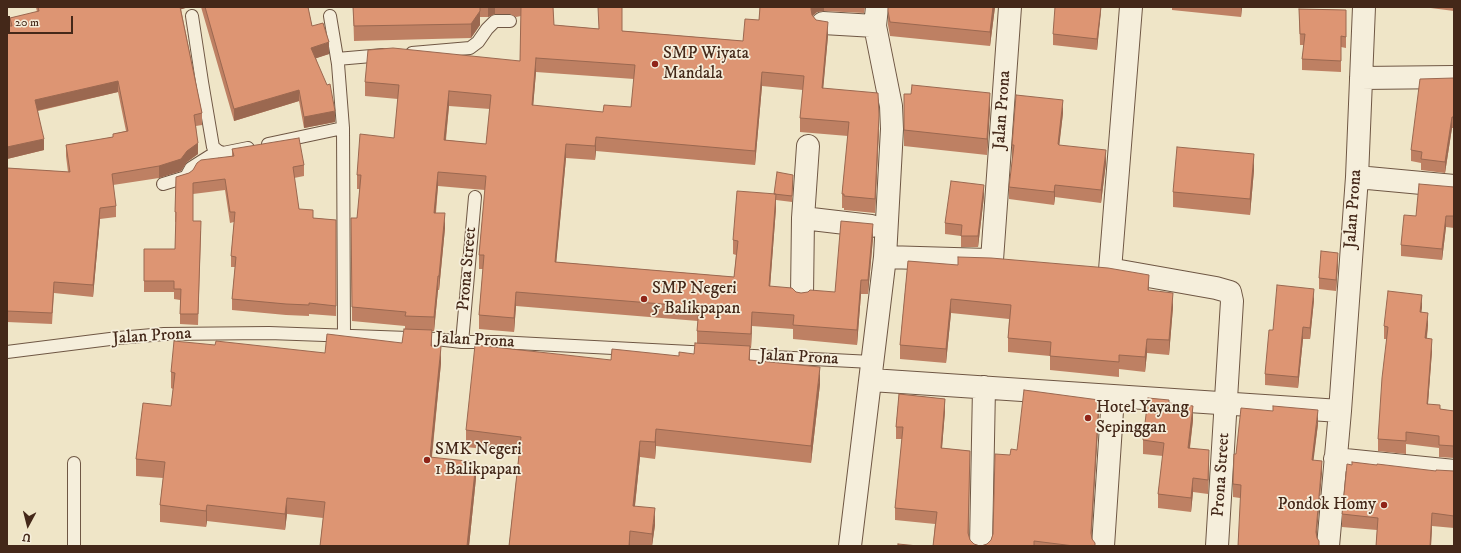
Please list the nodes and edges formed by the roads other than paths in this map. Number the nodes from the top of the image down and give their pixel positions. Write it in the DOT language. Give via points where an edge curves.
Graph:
graph roads {
  1 [pos="1010,7"];
  2 [pos="1131,7"];
  3 [pos="1364,7"];
  4 [pos="192,16"];
  5 [pos="330,16"];
  6 [pos="876,16"];
  7 [pos="510,20"];
  8 [pos="824,23"];
  9 [pos="337,59"];
  10 [pos="1454,77"];
  11 [pos="1361,78"];
  12 [pos="343,128"];
  13 [pos="808,146"];
  14 [pos="218,151"];
  15 [pos="1357,177"];
  16 [pos="163,184"];
  17 [pos="1454,186"];
  18 [pos="475,197"];
  19 [pos="803,218"];
  20 [pos="886,227"];
  21 [pos="885,257"];
  22 [pos="992,260"];
  23 [pos="1015,262"];
  24 [pos="1086,268"];
  25 [pos="1110,270"];
  26 [pos="802,295"];
  27 [pos="344,335"];
  28 [pos="462,342"];
  29 [pos="7,352"];
  30 [pos="872,371"];
  31 [pos="984,387"];
  32 [pos="1113,396"];
  33 [pos="1226,403"];
  34 [pos="1340,411"];
  35 [pos="1335,459"];
  36 [pos="74,463"];
  37 [pos="1454,471"];
  38 [pos="74,546"];
  39 [pos="850,546"];
  40 [pos="981,546"];
  41 [pos="1104,546"];
  42 [pos="1217,546"];
  43 [pos="1328,546"];
  1 -- 22 [label="street, Jalan Prona"];
  2 -- 25 [label="street"];
  3 -- 11 [label="street, Jalan Prona"];
  4 -- 14 [label="lane" via="213,147"];
  5 -- 9 [label="lane"];
  6 -- 8 [label="street"];
  6 -- 20 [label="street" via="891,106"];
  7 -- 9 [label="lane" via="495,21 470,48"];
  9 -- 12 [label="lane"];
  10 -- 11 [label="street"];
  11 -- 15 [label="street, Jalan Prona"];
  12 -- 14 [label="lane" via="223,153"];
  12 -- 27 [label="lane"];
  13 -- 19 [label="street"];
  14 -- 16 [label="lane" via="191,168 186,177"];
  15 -- 17 [label="street"];
  15 -- 34 [label="street, Jalan Prona"];
  18 -- 28 [label="lane, Prona Street"];
  19 -- 20 [label="street"];
  19 -- 26 [label="street"];
  20 -- 21 [label="street"];
  21 -- 22 [label="street"];
  21 -- 30 [label="street"];
  22 -- 23 [label="street"];
  24 -- 25 [label="street"];
  25 -- 33 [label="street" via="1230,292 1232,301"];
  27 -- 28 [label="lane, Jalan Prona"];
  27 -- 29 [label="lane, Jalan Prona" via="164,334"];
  28 -- 30 [label="lane, Jalan Prona" via="497,342"];
  30 -- 31 [label="street, Jalan Prona"];
  30 -- 39 [label="street"];
  31 -- 32 [label="street, Jalan Prona"];
  31 -- 40 [label="street"];
  32 -- 33 [label="street, Jalan Prona"];
  32 -- 41 [label="street"];
  33 -- 34 [label="street, Jalan Prona"];
  33 -- 42 [label="street, Prona Street"];
  34 -- 35 [label="street, Jalan Prona"];
  35 -- 37 [label="street"];
  35 -- 43 [label="street, Jalan Prona"];
  36 -- 38 [label="lane"];
}
